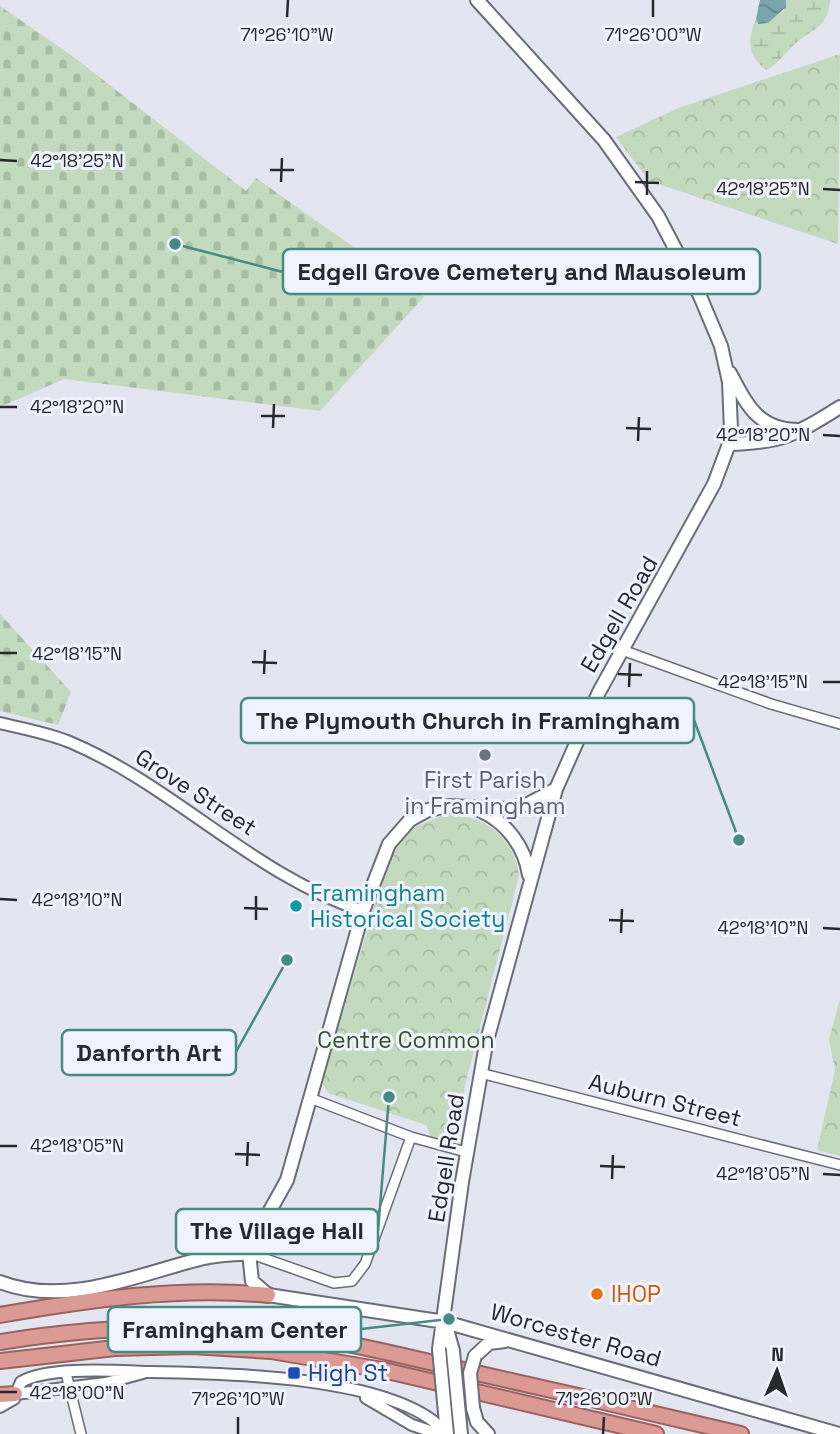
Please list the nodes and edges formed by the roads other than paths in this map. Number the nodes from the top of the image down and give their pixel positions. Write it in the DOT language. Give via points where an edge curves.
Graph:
graph roads {
  1 [pos="477,0"];
  2 [pos="725,363"];
  3 [pos="840,407"];
  4 [pos="802,430"];
  5 [pos="730,444"];
  6 [pos="622,650"];
  7 [pos="0,723"];
  8 [pos="840,723"];
  9 [pos="556,789"];
  10 [pos="472,808"];
  11 [pos="529,878"];
  12 [pos="363,911"];
  13 [pos="480,1073"];
  14 [pos="310,1098"];
  15 [pos="411,1137"];
  16 [pos="466,1152"];
  17 [pos="840,1165"];
  18 [pos="249,1253"];
  19 [pos="0,1282"];
  20 [pos="268,1295"];
  21 [pos="0,1315"];
  22 [pos="445,1322"];
  23 [pos="508,1340"];
  24 [pos="0,1342"];
  25 [pos="446,1350"];
  26 [pos="0,1361"];
  27 [pos="147,1372"];
  28 [pos="66,1373"];
  29 [pos="70,1388"];
  30 [pos="358,1393"];
  31 [pos="15,1394"];
  32 [pos="0,1395"];
  33 [pos="0,1407"];
  34 [pos="81,1434"];
  35 [pos="439,1434"];
  36 [pos="447,1434"];
  37 [pos="461,1434"];
  38 [pos="488,1434"];
  39 [pos="656,1434"];
  40 [pos="741,1434"];
  41 [pos="839,1434"];
  1 -- 2 [label="main road, Edgell Road" via="635,180 687,270"];
  2 -- 4 [label="main road" via="757,417 771,426"];
  2 -- 5 [label="main road, Edgell Road" via="731,401"];
  3 -- 4 [label="main road"];
  4 -- 5 [label="main road" via="775,441"];
  5 -- 6 [label="main road, Edgell Road" via="697,519"];
  6 -- 8 [label="street" via="771,704"];
  6 -- 9 [label="main road, Edgell Road" via="579,732"];
  7 -- 12 [label="street, Grove Street" via="46,734 90,752 285,873"];
  9 -- 10 [label="main road" via="518,807"];
  9 -- 11 [label="main road, Edgell Road"];
  10 -- 11 [label="main road" via="509,833 525,859"];
  10 -- 12 [label="main road" via="439,807 402,827 383,853"];
  11 -- 13 [label="main road, Edgell Road"];
  12 -- 14 [label="main road"];
  13 -- 16 [label="main road, Edgell Road"];
  13 -- 17 [label="street, Auburn Street"];
  14 -- 15 [label="street"];
  14 -- 18 [label="main road" via="287,1180"];
  15 -- 16 [label="street"];
  15 -- 18 [label="street" via="362,1270 345,1284"];
  16 -- 22 [label="main road, Edgell Road"];
  18 -- 19 [label="main road" via="210,1257 138,1278 76,1289 34,1291"];
  18 -- 20 [label="main road" via="252,1281"];
  20 -- 21 [label="highway" via="191,1293"];
  20 -- 22 [label="main road, Worcester Road"];
  22 -- 23 [label="main road, Worcester Road"];
  22 -- 25 [label="main road, Edgell Road"];
  23 -- 38 [label="main road, bridge" via="489,1343 475,1356 470,1373 477,1422"];
  23 -- 41 [label="main road, Worcester Road"];
  24 -- 40 [label="highway" via="149,1327 304,1336"];
  25 -- 36 [label="main road, Edgell Road, bridge"];
  25 -- 37 [label="main road, Edgell Road, bridge"];
  26 -- 39 [label="highway" via="154,1346 284,1353 383,1370"];
  27 -- 28 [label="street"];
  27 -- 29 [label="street"];
  27 -- 30 [label="street" via="267,1376"];
  28 -- 29 [label="street"];
  28 -- 31 [label="street" via="26,1379"];
  29 -- 31 [label="street"];
  29 -- 34 [label="street"];
  30 -- 35 [label="street" via="412,1425"];
  30 -- 36 [label="street" via="405,1405 428,1416"];
  31 -- 32 [label="highway"];
  31 -- 33 [label="street"];
}
